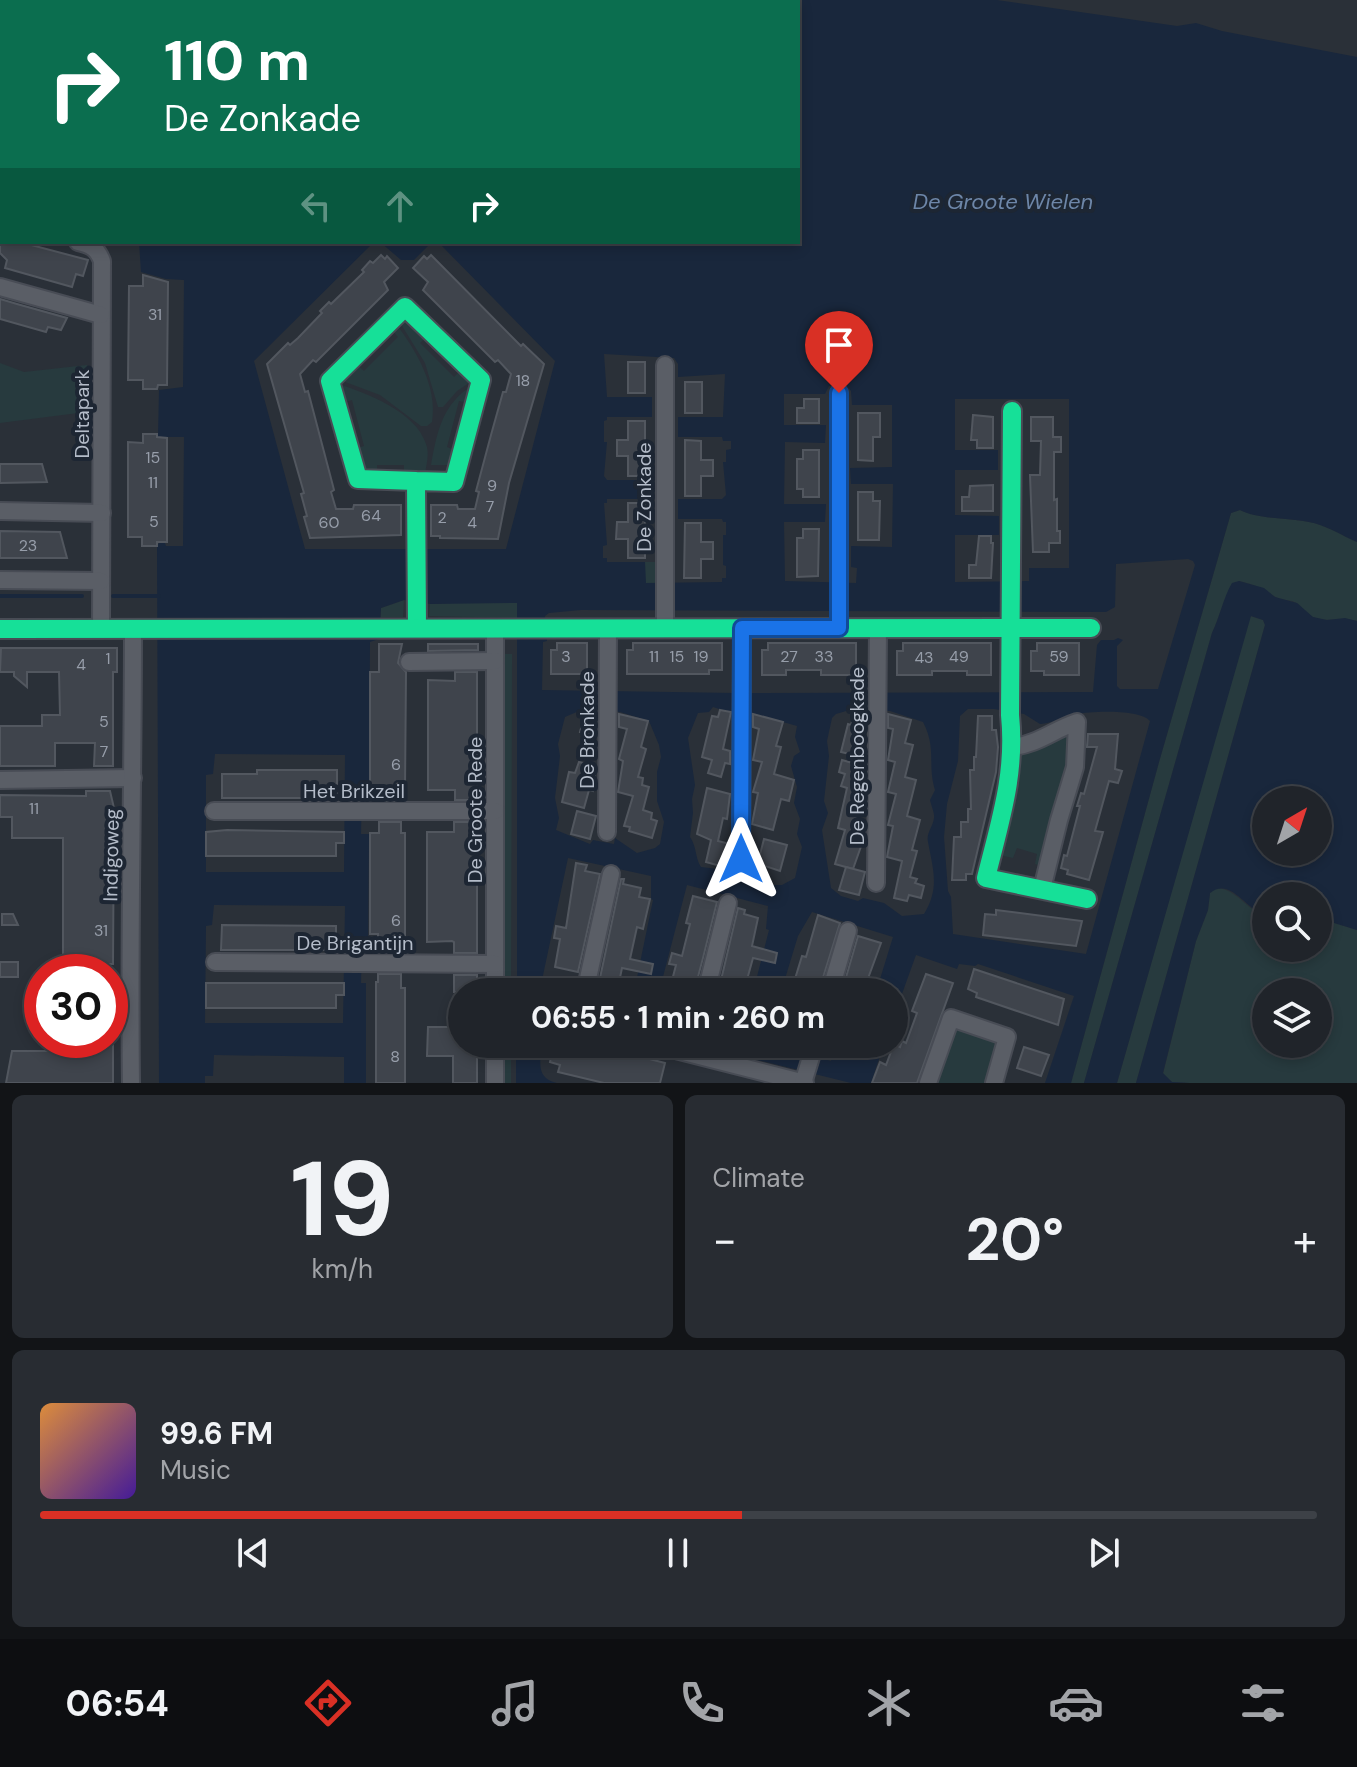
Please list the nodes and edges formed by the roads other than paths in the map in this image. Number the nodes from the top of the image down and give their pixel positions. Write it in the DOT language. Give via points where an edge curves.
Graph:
graph roads {
  1 [pos="87,244"];
  2 [pos="0,287"];
  3 [pos="101,315"];
  4 [pos="665,365"];
  5 [pos="839,393"];
  6 [pos="1012,411"];
  7 [pos="416,481"];
  8 [pos="0,511"];
  9 [pos="102,513"];
  10 [pos="0,580"];
  11 [pos="101,581"];
  12 [pos="417,622"];
  13 [pos="1012,622"];
  14 [pos="665,624"];
  15 [pos="839,624"];
  16 [pos="133,628"];
  17 [pos="495,628"];
  18 [pos="608,628"];
  19 [pos="742,628"];
  20 [pos="878,628"];
  21 [pos="1091,628"];
  22 [pos="0,629"];
  23 [pos="101,629"];
  24 [pos="495,661"];
  25 [pos="409,662"];
  26 [pos="1013,747"];
  27 [pos="133,778"];
  28 [pos="0,780"];
  29 [pos="214,811"];
  30 [pos="495,811"];
  31 [pos="607,832"];
  32 [pos="741,859"];
  33 [pos="611,874"];
  34 [pos="876,883"];
  35 [pos="1042,889"];
  36 [pos="1087,899"];
  37 [pos="728,903"];
  38 [pos="848,931"];
  39 [pos="215,962"];
  40 [pos="495,964"];
  41 [pos="495,978"];
  42 [pos="588,978"];
  43 [pos="709,978"];
  44 [pos="834,978"];
  45 [pos="495,1058"];
  46 [pos="724,1058"];
  47 [pos="811,1058"];
  48 [pos="805,1080"];
  49 [pos="131,1083"];
  50 [pos="495,1083"];
  51 [pos="928,1083"];
  52 [pos="994,1083"];
  1 -- 3 [label="street, Deltapark" via="102,261"];
  2 -- 3 [label="street"];
  3 -- 9 [label="street, Deltapark"];
  4 -- 14 [label="street, De Zonkade"];
  5 -- 15 [label="street"];
  6 -- 13 [label="street"];
  7 -- 7 [label="street" via="454,482 481,380 405,307 330,381 358,479"];
  7 -- 12 [label="street"];
  8 -- 9 [label="street"];
  9 -- 11 [label="street, Deltapark"];
  10 -- 11 [label="street"];
  11 -- 23 [label="street, Deltapark"];
  12 -- 16 [label="street" via="383,627"];
  12 -- 17 [label="street"];
  13 -- 20 [label="street"];
  13 -- 21 [label="street"];
  13 -- 26 [label="street"];
  14 -- 18 [label="street"];
  14 -- 19 [label="street"];
  15 -- 19 [label="street"];
  15 -- 20 [label="street"];
  16 -- 23 [label="street"];
  16 -- 27 [label="street, Indigoweg"];
  17 -- 18 [label="street"];
  17 -- 24 [label="street, De Groote Rede"];
  18 -- 31 [label="street, De Bronkade"];
  19 -- 32 [label="street"];
  20 -- 34 [label="street, De Regenboogkade"];
  22 -- 23 [label="street"];
  24 -- 25 [label="street"];
  24 -- 30 [label="street, De Groote Rede"];
  26 -- 35 [label="street" via="986,878"];
  26 -- 35 [label="street" via="1032,745 1077,722 1075,767"];
  27 -- 28 [label="street"];
  27 -- 49 [label="street, Indigoweg"];
  29 -- 30 [label="street, Het Brikzeil"];
  30 -- 40 [label="street, De Groote Rede"];
  33 -- 42 [label="street"];
  35 -- 36 [label="street"];
  37 -- 43 [label="street"];
  38 -- 44 [label="street"];
  39 -- 40 [label="street, De Brigantijn"];
  40 -- 41 [label="street, De Groote Rede"];
  45 -- 50 [label="street"];
  46 -- 48 [label="street"];
  47 -- 48 [label="street"];
  51 -- 52 [label="street" via="951,1018 1007,1037"];
}
